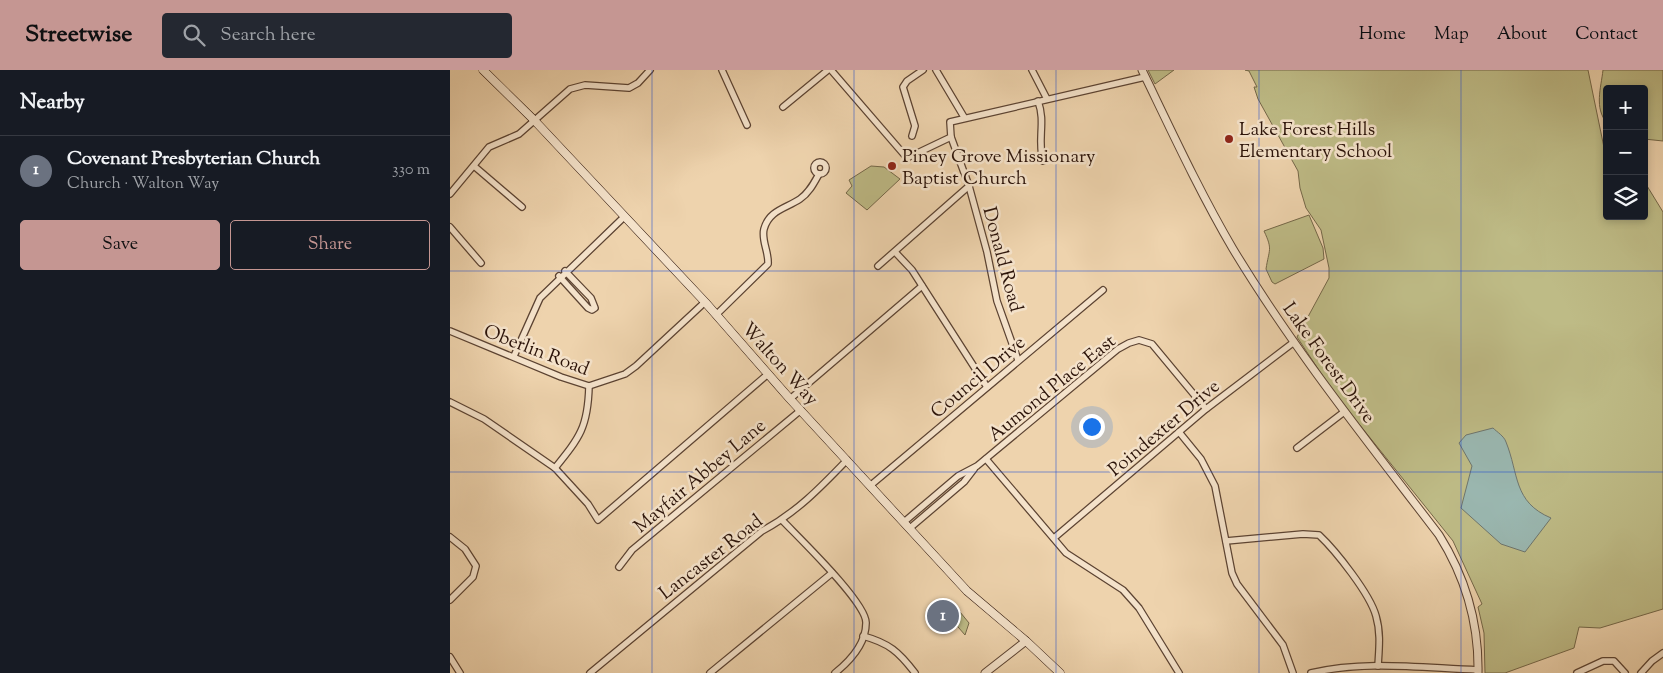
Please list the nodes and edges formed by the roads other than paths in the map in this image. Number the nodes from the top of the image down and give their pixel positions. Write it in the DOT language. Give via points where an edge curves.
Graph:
graph roads {
  1 [pos="650,70"];
  2 [pos="731,70"];
  3 [pos="830,70"];
  4 [pos="923,70"];
  5 [pos="936,70"];
  6 [pos="1032,70"];
  7 [pos="487,72"];
  8 [pos="723,72"];
  9 [pos="1143,73"];
  10 [pos="1047,99"];
  11 [pos="1038,101"];
  12 [pos="782,107"];
  13 [pos="964,117"];
  14 [pos="534,120"];
  15 [pos="747,125"];
  16 [pos="912,136"];
  17 [pos="952,137"];
  18 [pos="1043,162"];
  19 [pos="474,166"];
  20 [pos="819,174"];
  21 [pos="969,186"];
  22 [pos="450,194"];
  23 [pos="522,207"];
  24 [pos="624,217"];
  25 [pos="450,227"];
  26 [pos="895,252"];
  27 [pos="481,263"];
  28 [pos="878,266"];
  29 [pos="565,271"];
  30 [pos="560,276"];
  31 [pos="922,286"];
  32 [pos="1103,290"];
  33 [pos="705,302"];
  34 [pos="716,314"];
  35 [pos="450,331"];
  36 [pos="1294,342"];
  37 [pos="514,356"];
  38 [pos="1018,360"];
  39 [pos="768,374"];
  40 [pos="589,386"];
  41 [pos="987,387"];
  42 [pos="790,399"];
  43 [pos="450,402"];
  44 [pos="1206,408"];
  45 [pos="801,410"];
  46 [pos="1344,412"];
  47 [pos="1179,432"];
  48 [pos="1297,448"];
  49 [pos="986,459"];
  50 [pos="847,460"];
  51 [pos="556,468"];
  52 [pos="870,485"];
  53 [pos="782,520"];
  54 [pos="907,525"];
  55 [pos="450,536"];
  56 [pos="1054,538"];
  57 [pos="1226,541"];
  58 [pos="619,566"];
  59 [pos="832,573"];
  60 [pos="450,600"];
  61 [pos="863,636"];
  62 [pos="1026,640"];
  63 [pos="1663,653"];
  64 [pos="450,657"];
  65 [pos="1378,666"];
  66 [pos="1478,671"];
  67 [pos="460,673"];
  68 [pos="590,673"];
  69 [pos="710,673"];
  70 [pos="835,673"];
  71 [pos="915,673"];
  72 [pos="985,673"];
  73 [pos="1060,673"];
  74 [pos="1179,673"];
  75 [pos="1293,673"];
  76 [pos="1311,673"];
  77 [pos="1577,673"];
  78 [pos="1625,673"];
  79 [pos="1641,673"];
  1 -- 14 [label="street" via="629,88 585,85 570,89"];
  2 -- 8 [label="street"];
  3 -- 12 [label="street"];
  3 -- 17 [label="street" via="907,158"];
  4 -- 16 [label="street" via="903,87 916,126"];
  5 -- 13 [label="street"];
  6 -- 10 [label="street"];
  7 -- 14 [label="main road, Walton Way"];
  8 -- 15 [label="street"];
  9 -- 10 [label="street"];
  9 -- 36 [label="street, Lake Forest Drive" via="1214,216"];
  10 -- 11 [label="street"];
  11 -- 13 [label="street"];
  11 -- 18 [label="street" via="1043,121 1039,142"];
  13 -- 17 [label="street" via="950,122"];
  14 -- 19 [label="street" via="519,134 489,147"];
  14 -- 24 [label="main road, Walton Way"];
  17 -- 21 [label="street, Donald Road"];
  19 -- 22 [label="street"];
  19 -- 23 [label="street"];
  20 -- 34 [label="street" via="803,197 771,216 763,237 768,264"];
  21 -- 26 [label="street"];
  21 -- 38 [label="street, Donald Road" via="988,252 997,302"];
  24 -- 29 [label="street"];
  24 -- 33 [label="main road, Walton Way"];
  25 -- 27 [label="street"];
  26 -- 28 [label="street"];
  26 -- 31 [label="street"];
  29 -- 30 [label="street"];
  29 -- 30 [label="street" via="591,298 595,308 588,308"];
  30 -- 37 [label="street" via="540,298"];
  31 -- 41 [label="street"];
  31 -- 42 [label="street"];
  32 -- 38 [label="street, Council Drive"];
  33 -- 34 [label="main road, Walton Way"];
  33 -- 40 [label="street, Oberlin Road" via="625,374"];
  34 -- 39 [label="main road, Walton Way"];
  35 -- 37 [label="street, Oberlin Road"];
  36 -- 44 [label="street, Poindexter Drive"];
  36 -- 46 [label="street, Lake Forest Drive"];
  37 -- 40 [label="street, Oberlin Road"];
  38 -- 41 [label="street, Council Drive"];
  39 -- 42 [label="main road, Walton Way"];
  39 -- 51 [label="street" via="598,520"];
  40 -- 51 [label="street" via="586,421"];
  41 -- 52 [label="street, Council Drive"];
  42 -- 45 [label="main road, Walton Way"];
  43 -- 51 [label="street" via="484,420"];
  44 -- 47 [label="street, Poindexter Drive"];
  44 -- 49 [label="street, Aumond Place East" via="1152,344 1139,340 1102,361"];
  45 -- 50 [label="main road, Walton Way"];
  45 -- 58 [label="street, Mayfair Abbey Lane" via="632,550"];
  46 -- 48 [label="street"];
  46 -- 66 [label="street, Lake Forest Drive" via="1453,557 1470,602"];
  47 -- 56 [label="street, Poindexter Drive"];
  47 -- 57 [label="street" via="1211,474"];
  49 -- 54 [label="street, Aumond Place East" via="958,476"];
  49 -- 56 [label="street"];
  50 -- 52 [label="main road, Walton Way"];
  50 -- 53 [label="street, Lancaster Road" via="813,496"];
  52 -- 54 [label="main road, Walton Way"];
  53 -- 59 [label="street"];
  53 -- 68 [label="street, Lancaster Road" via="762,531"];
  54 -- 62 [label="main road, Walton Way" via="967,591"];
  55 -- 60 [label="street" via="465,549 476,566 473,577"];
  56 -- 74 [label="street" via="1066,553 1123,590 1139,608"];
  57 -- 65 [label="street" via="1319,535 1353,577 1376,615 1380,638"];
  57 -- 75 [label="street" via="1237,584 1283,644"];
  59 -- 61 [label="street" via="863,610 867,622"];
  59 -- 69 [label="street"];
  61 -- 70 [label="street" via="850,660"];
  61 -- 71 [label="street" via="898,652"];
  62 -- 72 [label="street"];
  62 -- 73 [label="main road, Walton Way"];
  63 -- 79 [label="street"];
  64 -- 67 [label="street"];
  65 -- 66 [label="street"];
  65 -- 76 [label="street"];
  77 -- 78 [label="street" via="1603,661 1614,661"];
}
